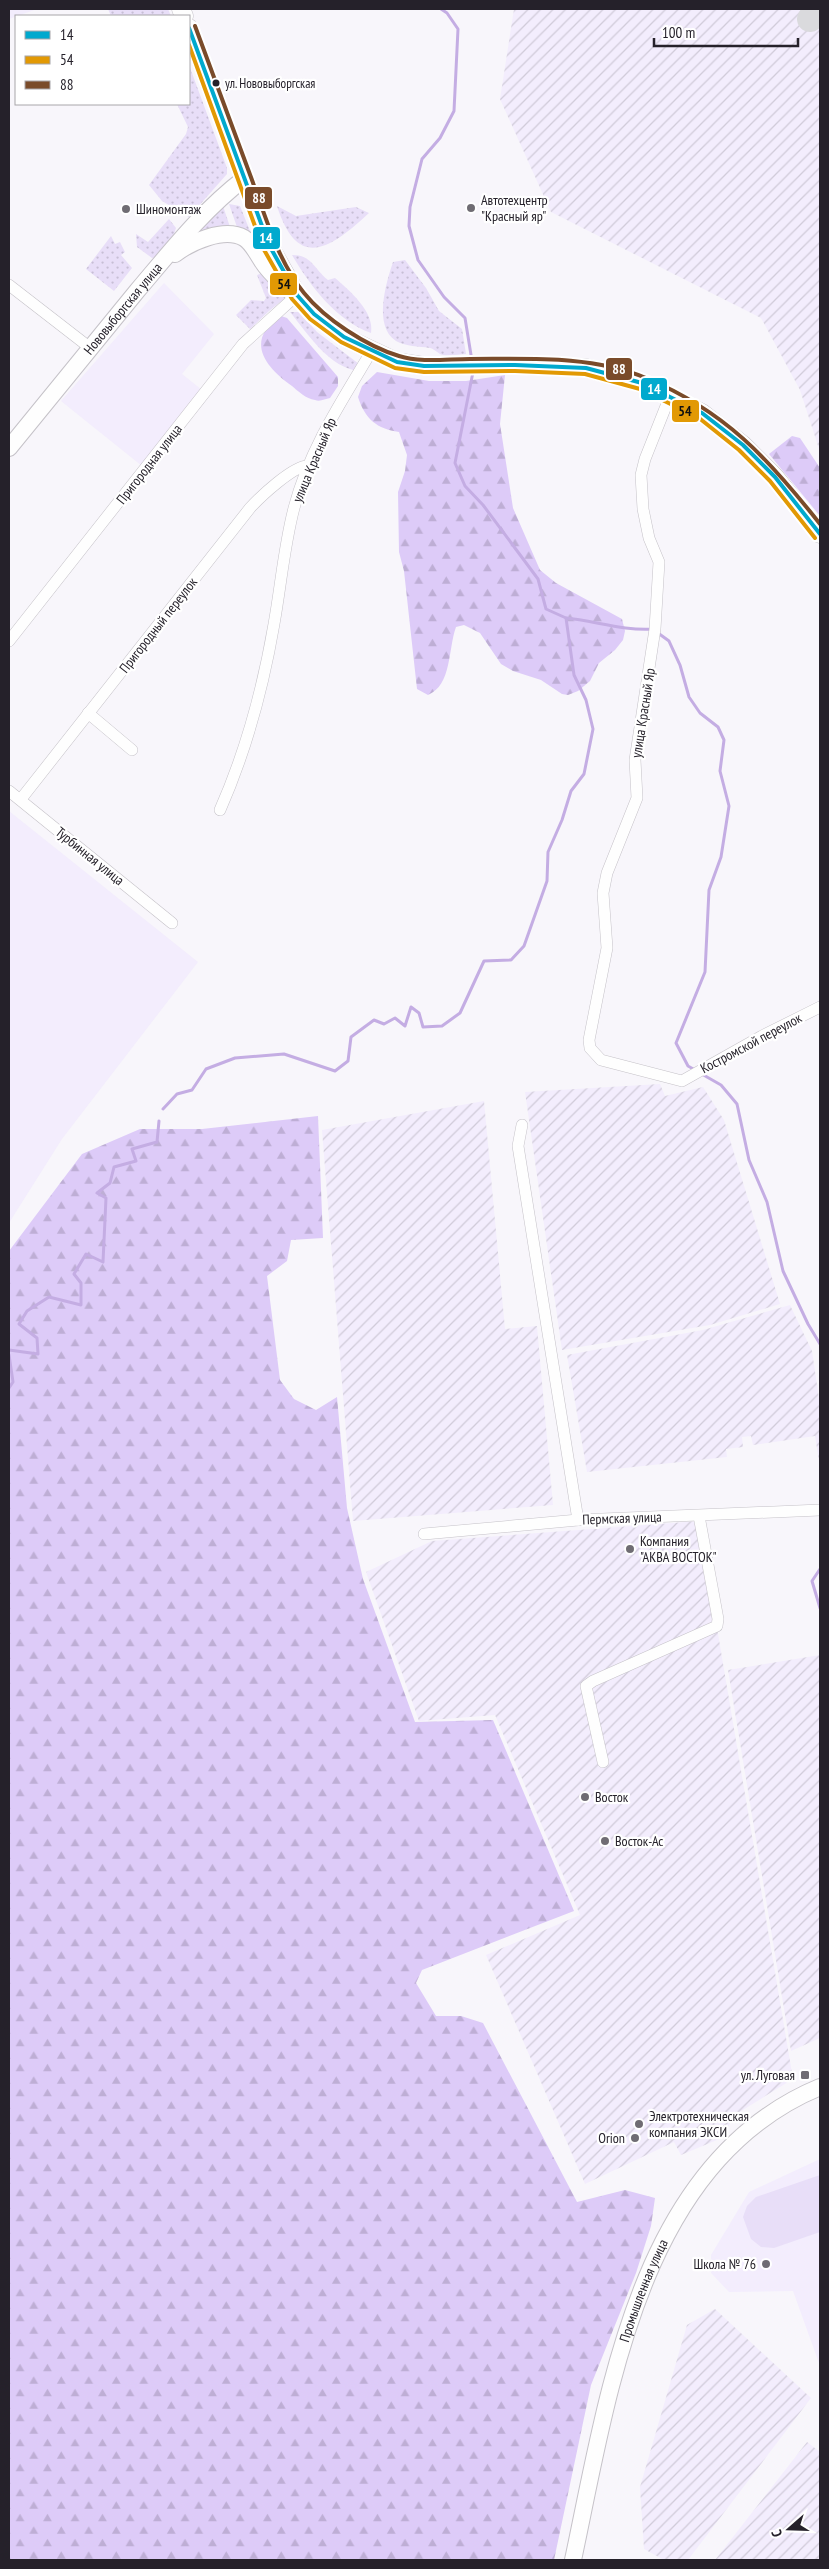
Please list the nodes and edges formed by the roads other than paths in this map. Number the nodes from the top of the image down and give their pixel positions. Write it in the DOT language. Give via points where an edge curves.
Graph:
graph roads {
  1 [pos="190,31"];
  2 [pos="245,178"];
  3 [pos="156,270"];
  4 [pos="9,286"];
  5 [pos="296,295"];
  6 [pos="89,347"];
  7 [pos="371,352"];
  8 [pos="670,396"];
  9 [pos="12,438"];
  10 [pos="308,466"];
  11 [pos="820,534"];
  12 [pos="9,641"];
  13 [pos="88,713"];
  14 [pos="132,750"];
  15 [pos="9,790"];
  16 [pos="20,800"];
  17 [pos="220,810"];
  18 [pos="172,923"];
  19 [pos="820,1007"];
  20 [pos="682,1081"];
  21 [pos="522,1125"];
  22 [pos="820,1510"];
  23 [pos="699,1516"];
  24 [pos="578,1520"];
  25 [pos="424,1534"];
  26 [pos="603,1762"];
  27 [pos="820,2087"];
  28 [pos="573,2560"];
  1 -- 2 [label="main road"];
  2 -- 3 [label="street, Нововыборгская улица" via="216,201"];
  2 -- 5 [label="main road" via="269,245"];
  3 -- 5 [label="street" via="194,242 224,235 237,236 245,239 268,270"];
  3 -- 6 [label="street, Нововыборгская улица"];
  4 -- 6 [label="street"];
  5 -- 7 [label="main road" via="344,337"];
  5 -- 12 [label="street, Пригородная улица" via="243,344"];
  6 -- 9 [label="street, Нововыборгская улица"];
  7 -- 8 [label="main road" via="397,362 586,368 626,377"];
  7 -- 10 [label="street, улица Красный Яр" via="332,415"];
  8 -- 11 [label="main road" via="702,412 743,445 775,478"];
  8 -- 20 [label="street, улица Красный Яр" via="641,475 643,509 659,562 655,629 635,760 637,798 606,874 603,893 607,948 589,1040 590,1048 601,1060"];
  10 -- 13 [label="street, Пригородный переулок" via="298,468 262,495"];
  10 -- 17 [label="street, улица Красный Яр" via="287,536 274,625 256,709 235,777"];
  13 -- 14 [label="street"];
  13 -- 16 [label="street, Пригородный переулок"];
  15 -- 16 [label="street, Турбинная улица"];
  16 -- 18 [label="street, Турбинная улица"];
  19 -- 20 [label="street, Костромской переулок"];
  21 -- 24 [label="street" via="518,1146"];
  22 -- 23 [label="street, Пермская улица"];
  23 -- 24 [label="street, Пермская улица"];
  23 -- 26 [label="street" via="717,1626 586,1686"];
  24 -- 25 [label="street, Пермская улица"];
  27 -- 28 [label="street, Промышленная улица" via="786,2103 742,2136 697,2187 669,2227 633,2308 604,2413"];
}
